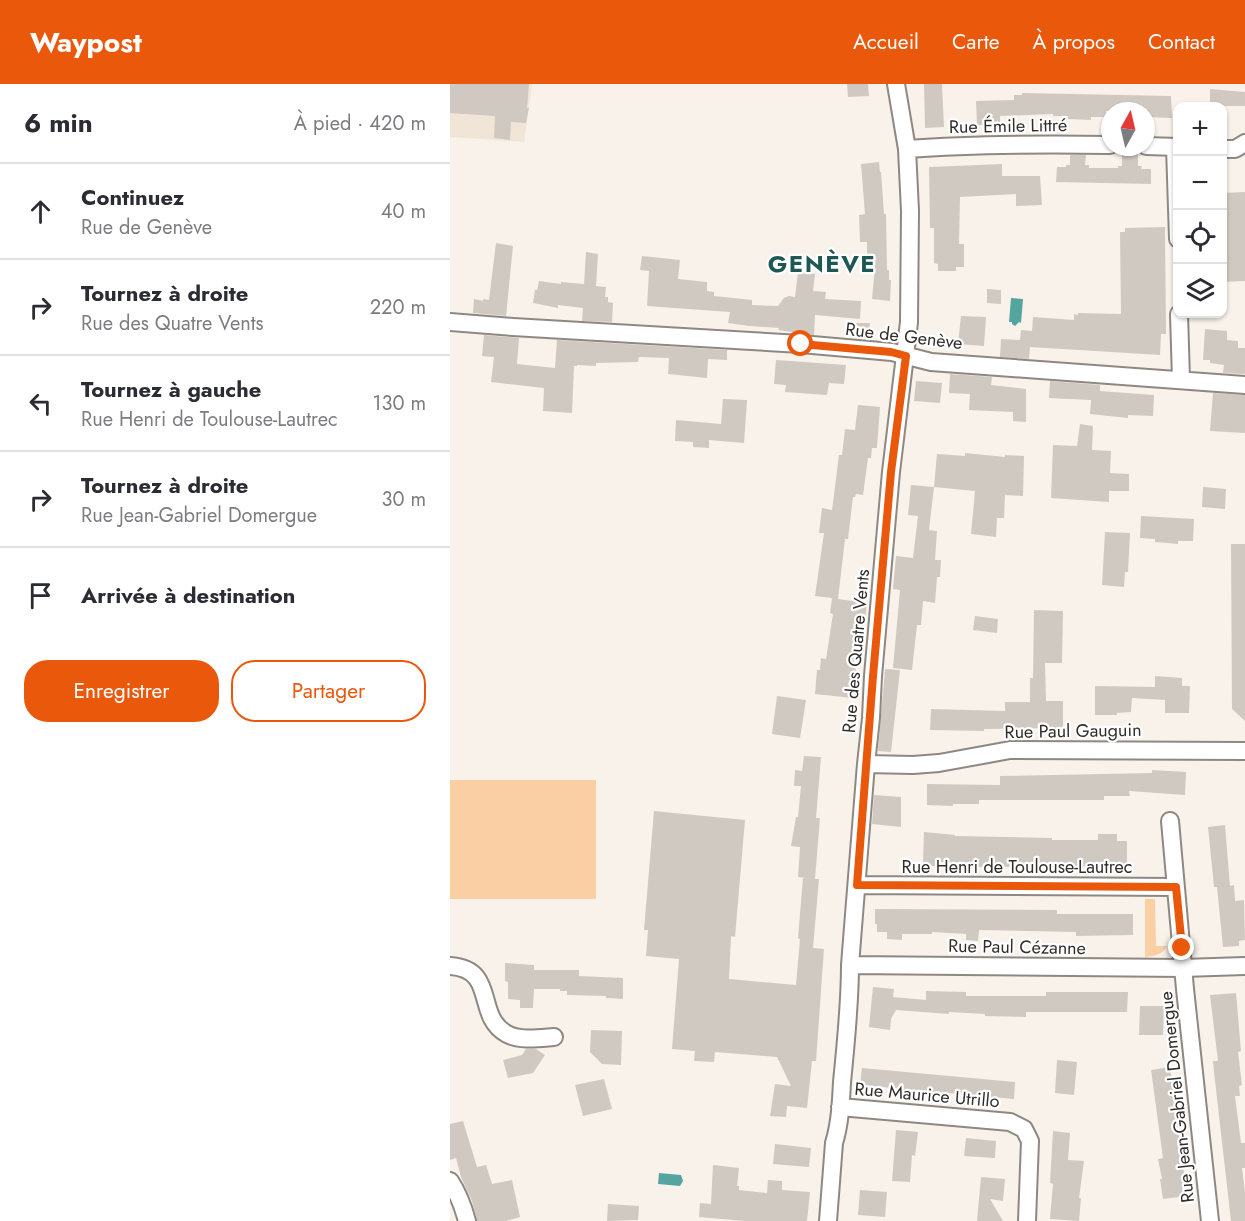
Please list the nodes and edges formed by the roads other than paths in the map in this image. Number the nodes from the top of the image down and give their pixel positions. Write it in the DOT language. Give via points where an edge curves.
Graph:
graph roads {
  1 [pos="896,84"];
  2 [pos="1245,143"];
  3 [pos="1101,145"];
  4 [pos="1155,146"];
  5 [pos="1173,147"];
  6 [pos="907,149"];
  7 [pos="1227,149"];
  8 [pos="1176,156"];
  9 [pos="1177,210"];
  10 [pos="1179,318"];
  11 [pos="450,322"];
  12 [pos="906,356"];
  13 [pos="1180,379"];
  14 [pos="1245,385"];
  15 [pos="1245,751"];
  16 [pos="866,764"];
  17 [pos="1170,821"];
  18 [pos="857,885"];
  19 [pos="1176,887"];
  20 [pos="850,965"];
  21 [pos="450,966"];
  22 [pos="1245,966"];
  23 [pos="1183,968"];
  24 [pos="554,1037"];
  25 [pos="840,1107"];
  26 [pos="450,1181"];
  27 [pos="467,1221"];
  28 [pos="828,1221"];
  29 [pos="1027,1221"];
  30 [pos="1210,1221"];
  1 -- 6 [label="street, Rue des Quatre Vents"];
  2 -- 7 [label="street"];
  3 -- 6 [label="street, Rue Émile Littré"];
  4 -- 5 [label="street"];
  6 -- 12 [label="street, Rue des Quatre Vents" via="910,300"];
  8 -- 9 [label="street"];
  10 -- 13 [label="street"];
  11 -- 12 [label="street, Rue de Genève" via="801,344"];
  12 -- 13 [label="street, Rue de Genève" via="931,362"];
  12 -- 16 [label="street, Rue des Quatre Vents" via="891,472"];
  13 -- 14 [label="street, Rue de Genève"];
  15 -- 16 [label="street, Rue Paul Gauguin" via="1010,750 930,764"];
  16 -- 18 [label="street, Rue des Quatre Vents"];
  17 -- 19 [label="street, Rue Jean-Gabriel Domergue"];
  18 -- 19 [label="street, Rue Henri de Toulouse-Lautrec"];
  18 -- 20 [label="street, Rue des Quatre Vents"];
  19 -- 23 [label="street, Rue Jean-Gabriel Domergue"];
  20 -- 23 [label="street, Rue Paul Cézanne"];
  20 -- 25 [label="street, Rue des Quatre Vents"];
  21 -- 24 [label="street" via="474,973 489,1013 507,1034"];
  22 -- 23 [label="street, Rue Jean-Gabriel Domergue"];
  23 -- 30 [label="street, Rue Jean-Gabriel Domergue"];
  25 -- 28 [label="street, Rue des Quatre Vents"];
  25 -- 29 [label="street, Rue Maurice Utrillo" via="1010,1122 1024,1130 1030,1141"];
  26 -- 27 [label="street"];
}
